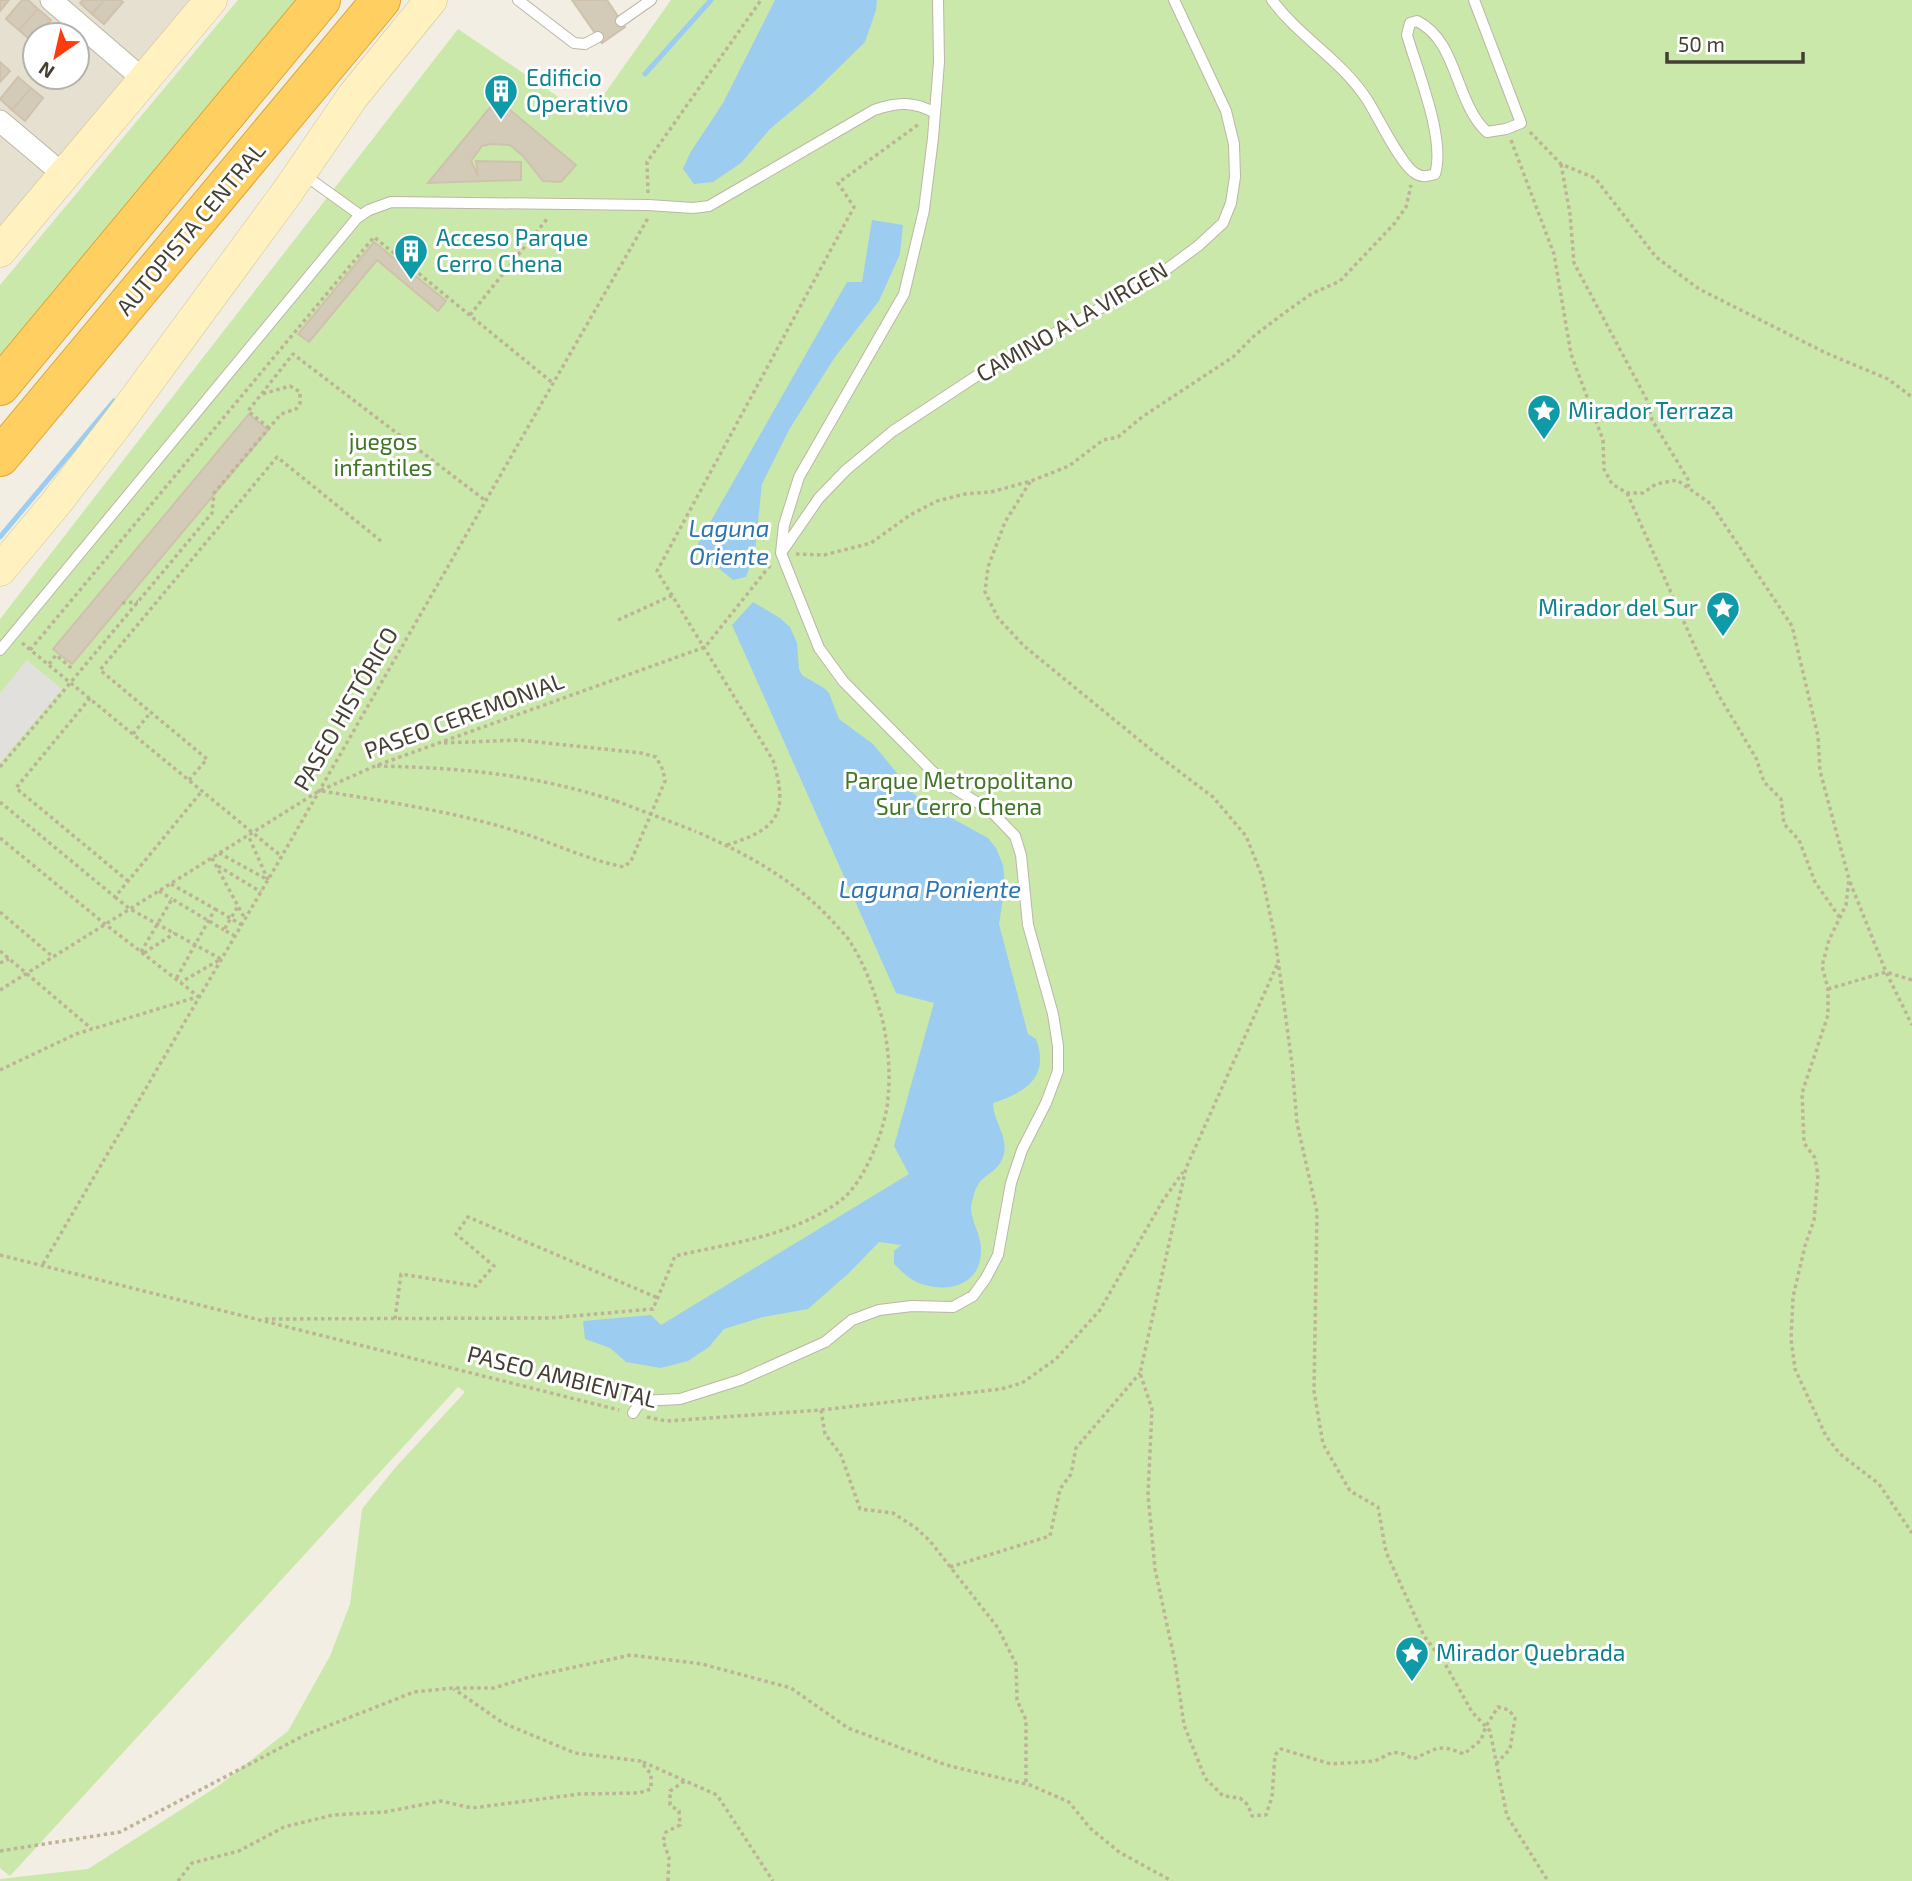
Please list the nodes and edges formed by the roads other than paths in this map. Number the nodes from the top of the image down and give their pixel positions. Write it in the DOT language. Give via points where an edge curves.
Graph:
graph roads {
  1 [pos="51,0"];
  2 [pos="211,0"];
  3 [pos="321,0"];
  4 [pos="381,0"];
  5 [pos="431,0"];
  6 [pos="518,0"];
  7 [pos="651,0"];
  8 [pos="938,0"];
  9 [pos="1174,0"];
  10 [pos="1272,0"];
  11 [pos="1474,0"];
  12 [pos="621,21"];
  13 [pos="598,37"];
  14 [pos="144,80"];
  15 [pos="935,113"];
  16 [pos="0,121"];
  17 [pos="300,172"];
  18 [pos="64,175"];
  19 [pos="360,215"];
  20 [pos="0,251"];
  21 [pos="0,386"];
  22 [pos="0,457"];
  23 [pos="781,553"];
  24 [pos="0,570"];
  25 [pos="0,650"];
  26 [pos="633,1413"];
  1 -- 14 [label="street"];
  2 -- 14 [label="main road"];
  3 -- 21 [label="highway, AUTOPISTA CENTRAL"];
  4 -- 22 [label="highway, AUTOPISTA CENTRAL"];
  5 -- 17 [label="main road" via="353,96"];
  6 -- 13 [label="lane" via="573,43 585,44"];
  7 -- 12 [label="lane"];
  8 -- 15 [label="lane"];
  9 -- 23 [label="lane, CAMINO A LA VIRGEN" via="1226,111 1234,144 1231,203 1223,223 1152,280 978,375 892,431 819,498"];
  10 -- 11 [label="lane" via="1357,84 1402,159 1413,173 1425,177 1435,174 1438,165 1432,112 1407,35 1410,23 1417,21 1431,28 1477,123 1488,132 1521,123"];
  14 -- 18 [label="main road"];
  15 -- 19 [label="lane" via="903,103 874,110 709,206 391,202"];
  15 -- 23 [label="lane" via="924,210 904,294 799,477 784,525"];
  16 -- 18 [label="street"];
  17 -- 19 [label="lane"];
  17 -- 24 [label="main road" via="119,421"];
  18 -- 20 [label="main road"];
  19 -- 25 [label="lane"];
  23 -- 26 [label="lane" via="819,648 843,681 932,771 991,811 1015,836 1028,925 1053,1014 1058,1071 1022,1150 998,1255 973,1296 953,1307 879,1310 852,1320 825,1342 740,1380 680,1399 641,1401"];
}
